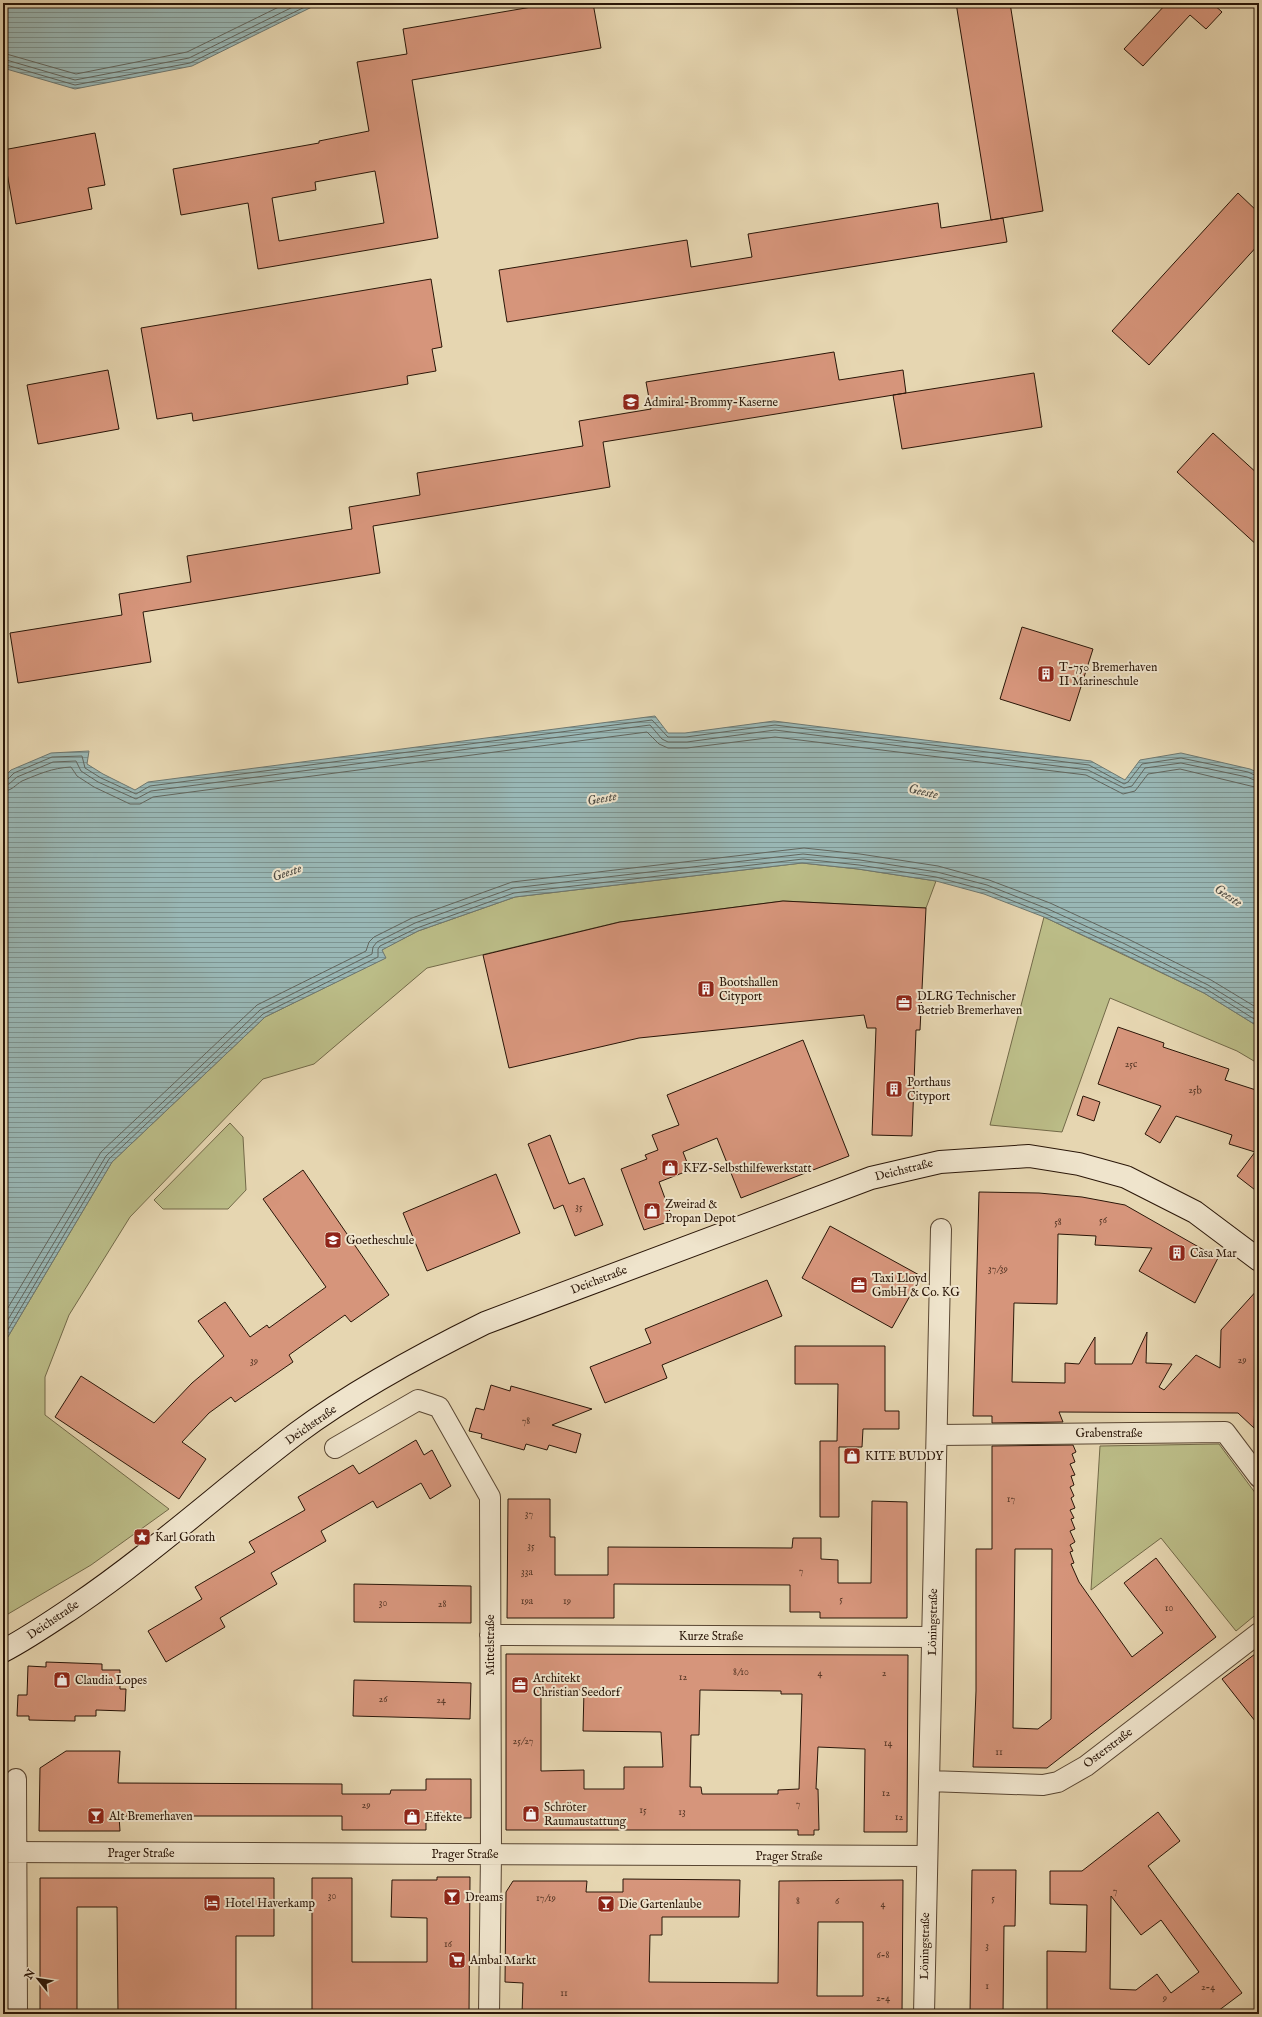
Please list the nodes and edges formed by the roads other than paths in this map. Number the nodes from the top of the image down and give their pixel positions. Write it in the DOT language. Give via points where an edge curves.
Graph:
graph roads {
  1 [pos="941,1229"];
  2 [pos="1259,1260"];
  3 [pos="937,1434"];
  4 [pos="334,1448"];
  5 [pos="1259,1477"];
  6 [pos="1259,1633"];
  7 [pos="490,1635"];
  8 [pos="932,1637"];
  9 [pos="3,1651"];
  10 [pos="16,1779"];
  11 [pos="929,1782"];
  12 [pos="10,1852"];
  13 [pos="491,1854"];
  14 [pos="927,1856"];
  15 [pos="16,2014"];
  16 [pos="489,2014"];
  17 [pos="924,2014"];
  1 -- 3 [label="street, Löningstraße"];
  2 -- 9 [label="main road, Deichstraße" via="1195,1212 1167,1196 1126,1177 1078,1164 1029,1156 940,1162 871,1178 485,1323 363,1388 299,1432 119,1576 31,1636"];
  3 -- 5 [label="street, Grabenstraße" via="1225,1432"];
  3 -- 8 [label="street, Löningstraße"];
  4 -- 7 [label="street, Mittelstraße" via="418,1400 438,1407 490,1497"];
  6 -- 11 [label="street, Osterstraße" via="1086,1766 1058,1782"];
  7 -- 8 [label="street, Kurze Straße"];
  7 -- 13 [label="street, Mittelstraße"];
  8 -- 11 [label="street, Löningstraße"];
  10 -- 12 [label="street"];
  11 -- 14 [label="street, Löningstraße"];
  12 -- 13 [label="street, Prager Straße"];
  12 -- 15 [label="street"];
  13 -- 14 [label="street, Prager Straße"];
  13 -- 16 [label="street, Mittelstraße"];
  14 -- 17 [label="street, Löningstraße"];
}
